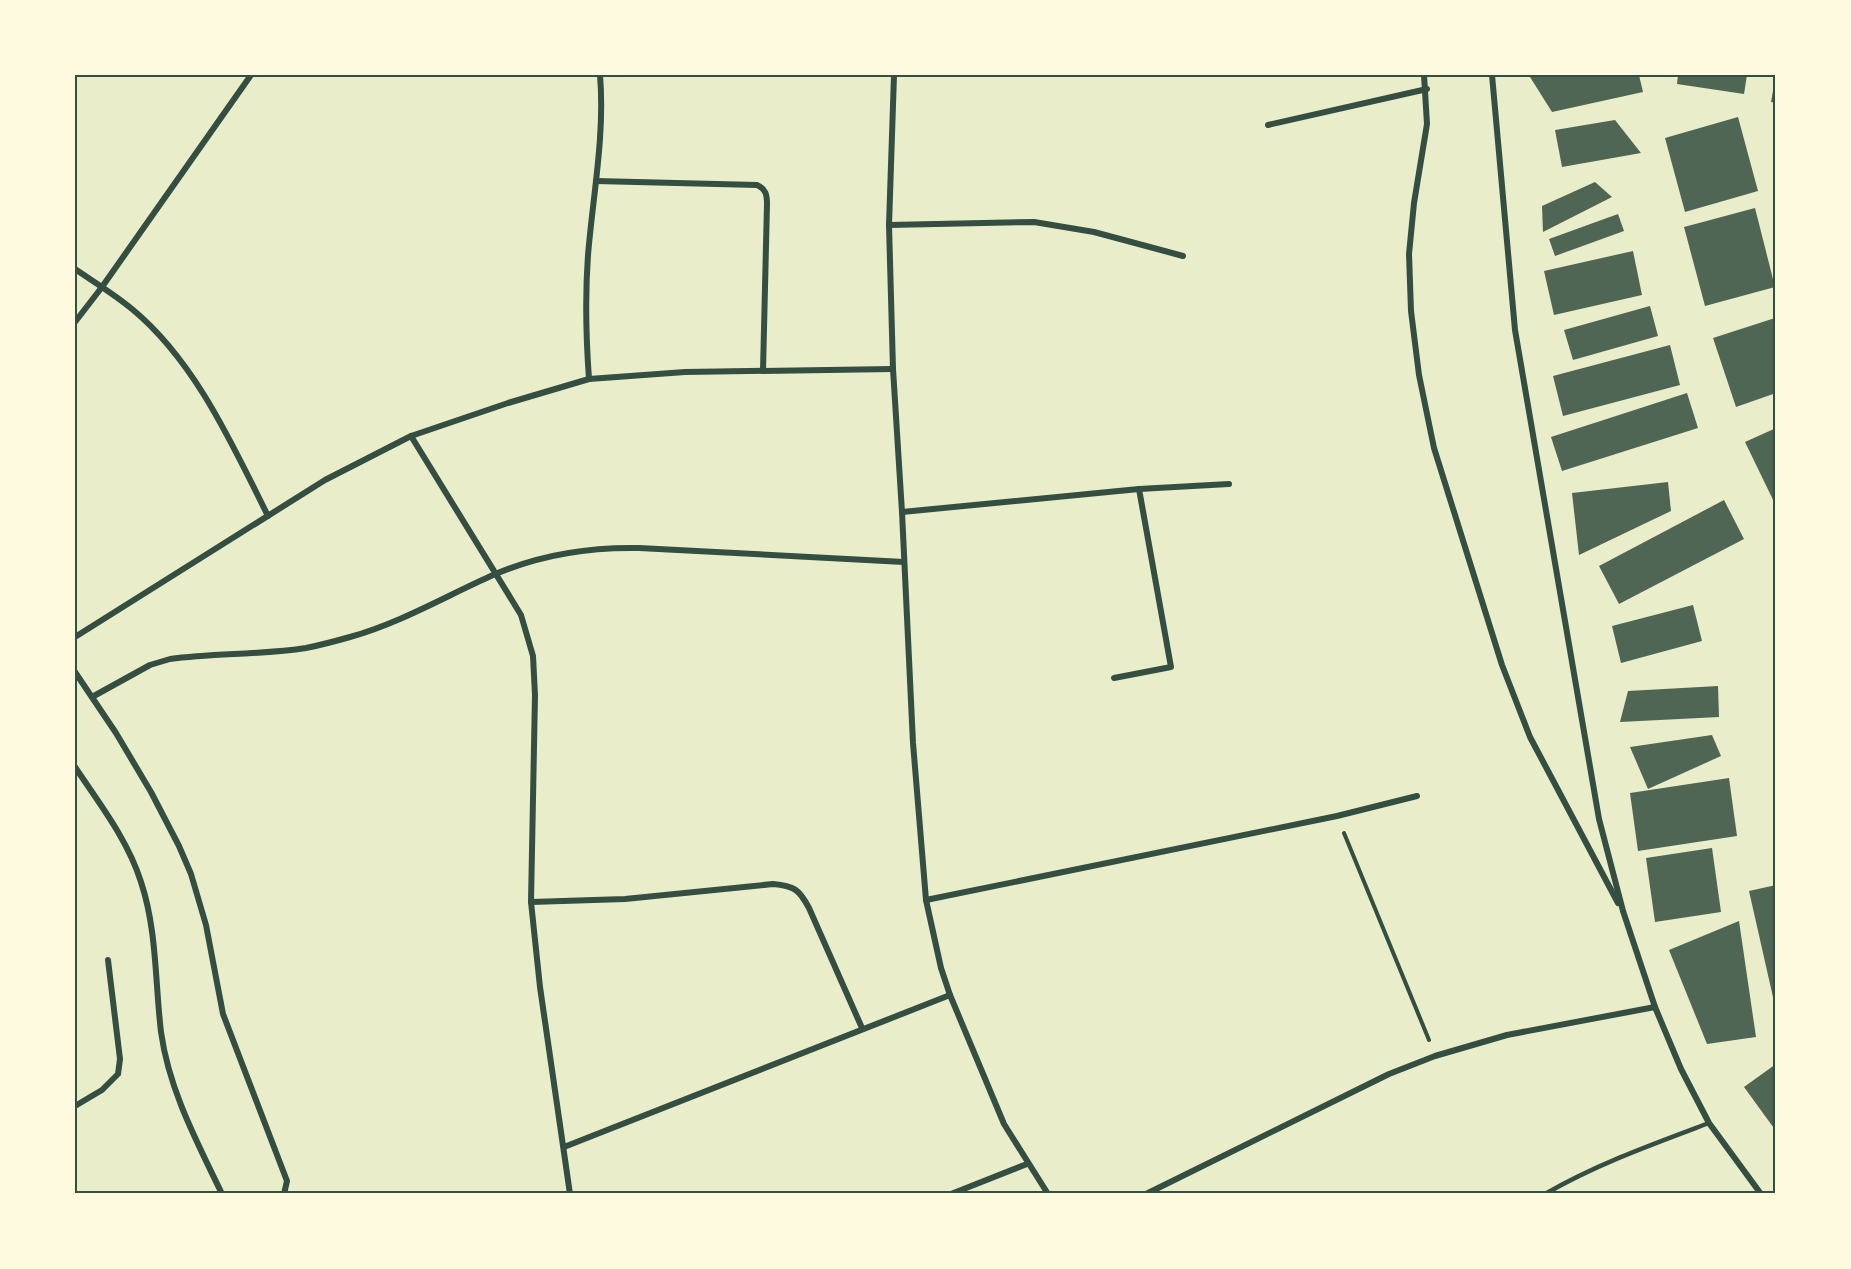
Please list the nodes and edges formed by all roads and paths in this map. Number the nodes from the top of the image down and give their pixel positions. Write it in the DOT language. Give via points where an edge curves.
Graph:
graph roads {
  1 [pos="251,75"];
  2 [pos="600,75"];
  3 [pos="894,75"];
  4 [pos="1424,75"];
  5 [pos="1492,75"];
  6 [pos="1427,89"];
  7 [pos="1268,125"];
  8 [pos="596,181"];
  9 [pos="889,225"];
  10 [pos="1184,256"];
  11 [pos="75,269"];
  12 [pos="102,287"];
  13 [pos="75,322"];
  14 [pos="893,369"];
  15 [pos="763,371"];
  16 [pos="589,380"];
  17 [pos="411,436"];
  18 [pos="1229,484"];
  19 [pos="1139,489"];
  20 [pos="902,512"];
  21 [pos="268,516"];
  22 [pos="904,562"];
  23 [pos="495,574"];
  24 [pos="75,637"];
  25 [pos="75,672"];
  26 [pos="1114,678"];
  27 [pos="92,697"];
  28 [pos="75,767"];
  29 [pos="1417,796"];
  30 [pos="1336,816"];
  31 [pos="926,900"];
  32 [pos="531,902"];
  33 [pos="1623,911"];
  34 [pos="108,960"];
  35 [pos="950,995"];
  36 [pos="1655,1007"];
  37 [pos="862,1028"];
  38 [pos="1435,1056"];
  39 [pos="75,1106"];
  40 [pos="1709,1123"];
  41 [pos="564,1147"];
  42 [pos="1027,1164"];
  43 [pos="222,1194"];
  44 [pos="284,1194"];
  45 [pos="570,1194"];
  46 [pos="951,1194"];
  47 [pos="1048,1194"];
  48 [pos="1146,1194"];
  49 [pos="1545,1194"];
  50 [pos="1761,1194"];
  1 -- 12 [label="street"];
  2 -- 8 [label="street"];
  3 -- 9 [label="street"];
  4 -- 6 [label="street"];
  5 -- 33 [label="street" via="1515,330 1599,819"];
  6 -- 7 [label="street"];
  6 -- 33 [label="street" via="1427,124 1409,254 1419,375 1434,448 1502,665 1530,736"];
  8 -- 15 [label="street" via="762,188 767,204"];
  8 -- 16 [label="street" via="588,256"];
  9 -- 10 [label="street" via="1034,222 1094,232"];
  9 -- 14 [label="street"];
  11 -- 12 [label="street"];
  12 -- 13 [label="street"];
  12 -- 21 [label="street" via="133,310 186,369 227,434"];
  14 -- 15 [label="street"];
  14 -- 20 [label="street"];
  15 -- 16 [label="street" via="685,372"];
  16 -- 17 [label="street"];
  17 -- 21 [label="street" via="325,480"];
  17 -- 23 [label="street"];
  18 -- 19 [label="street"];
  19 -- 20 [label="street"];
  19 -- 26 [label="street" via="1171,667"];
  20 -- 22 [label="street"];
  21 -- 24 [label="street"];
  22 -- 23 [label="street" via="606,548 529,562"];
  22 -- 31 [label="street"];
  23 -- 27 [label="street" via="353,636 308,648 170,659 150,665"];
  23 -- 32 [label="street" via="521,615 533,656"];
  25 -- 27 [label="street"];
  27 -- 44 [label="street" via="151,792 187,864 206,925 223,1014 286,1181"];
  28 -- 43 [label="street" via="126,845 141,882 151,929 169,1073 184,1115"];
  29 -- 30 [label="street"];
  30 -- 31 [label="street"];
  30 -- 38 [label="path"];
  31 -- 35 [label="street"];
  32 -- 37 [label="street" via="789,886 802,894"];
  32 -- 41 [label="street"];
  33 -- 36 [label="street"];
  34 -- 39 [label="street" via="120,1059 118,1074 102,1090"];
  35 -- 37 [label="street"];
  35 -- 42 [label="street" via="1004,1124"];
  36 -- 38 [label="street" via="1507,1035"];
  36 -- 40 [label="street"];
  37 -- 41 [label="street"];
  38 -- 48 [label="street" via="1389,1074"];
  40 -- 49 [label="lane" via="1625,1155"];
  40 -- 50 [label="street"];
  41 -- 45 [label="street"];
  42 -- 46 [label="street"];
  42 -- 47 [label="street"];
}
